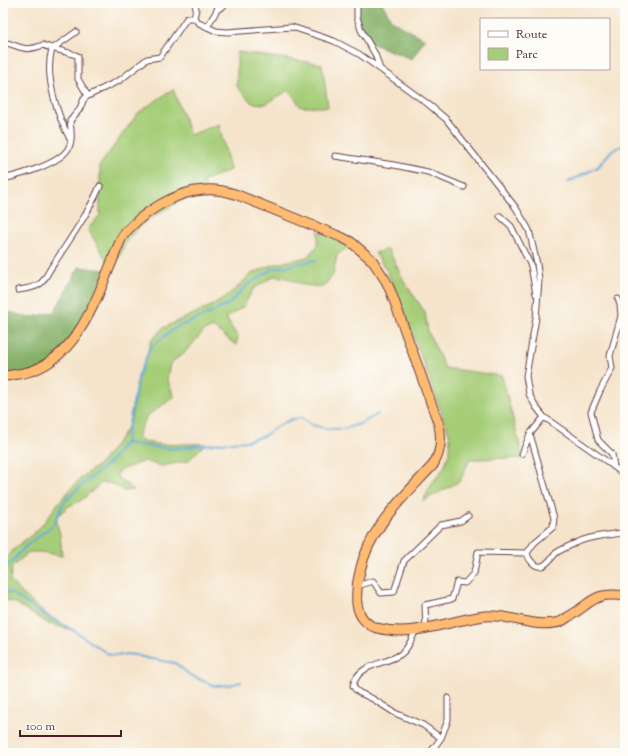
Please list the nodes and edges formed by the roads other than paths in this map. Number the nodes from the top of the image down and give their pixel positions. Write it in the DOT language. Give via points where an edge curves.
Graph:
graph roads {
  1 [pos="195,3"];
  2 [pos="219,3"];
  3 [pos="228,3"];
  4 [pos="357,3"];
  5 [pos="217,10"];
  6 [pos="194,18"];
  7 [pos="207,28"];
  8 [pos="76,32"];
  9 [pos="3,42"];
  10 [pos="52,49"];
  11 [pos="380,69"];
  12 [pos="88,96"];
  13 [pos="71,139"];
  14 [pos="335,156"];
  15 [pos="3,179"];
  16 [pos="100,186"];
  17 [pos="464,187"];
  18 [pos="500,216"];
  19 [pos="18,290"];
  20 [pos="618,299"];
  21 [pos="537,301"];
  22 [pos="3,376"];
  23 [pos="544,417"];
  24 [pos="530,434"];
  25 [pos="522,454"];
  26 [pos="614,467"];
  27 [pos="625,477"];
  28 [pos="468,516"];
  29 [pos="625,532"];
  30 [pos="527,553"];
  31 [pos="357,586"];
  32 [pos="625,596"];
  33 [pos="426,628"];
  34 [pos="416,630"];
  35 [pos="448,698"];
  36 [pos="441,738"];
  37 [pos="430,753"];
  1 -- 6 [label="street"];
  2 -- 5 [label="street"];
  3 -- 5 [label="street"];
  4 -- 11 [label="street" via="357,17 361,30 375,54"];
  5 -- 7 [label="street"];
  6 -- 7 [label="street"];
  6 -- 12 [label="street" via="187,18 160,57 147,59 120,80"];
  7 -- 11 [label="street" via="227,32 292,27 334,41"];
  8 -- 10 [label="street"];
  9 -- 10 [label="street" via="22,49 43,45"];
  10 -- 12 [label="street" via="68,51 78,56 78,79"];
  10 -- 13 [label="street" via="52,86 62,124"];
  11 -- 21 [label="street" via="446,119 516,208 529,230 537,264"];
  12 -- 13 [label="street" via="70,121"];
  13 -- 15 [label="street" via="68,150 58,158 26,173"];
  14 -- 17 [label="street" via="428,172"];
  16 -- 19 [label="street" via="68,244 42,282 34,288"];
  18 -- 21 [label="street" via="511,226 531,266"];
  20 -- 26 [label="street" via="621,316 610,356 612,368 591,412 598,440 612,454"];
  21 -- 23 [label="street" via="526,376 529,394"];
  22 -- 31 [label="highway" via="31,371 63,350 97,299 128,228 150,211 184,194 204,190 235,194 351,242 372,260 391,292 439,425 441,442 439,454 433,465 383,519 362,561"];
  23 -- 24 [label="street"];
  23 -- 26 [label="street"];
  24 -- 25 [label="street"];
  24 -- 30 [label="street" via="554,524"];
  26 -- 27 [label="street"];
  28 -- 31 [label="street" via="441,526 404,561 394,592 381,593 373,581"];
  29 -- 30 [label="street" via="578,542 557,553 542,566 532,563"];
  30 -- 33 [label="street" via="478,552 474,573 465,583 457,582 452,600 425,605"];
  31 -- 34 [label="highway" via="359,611 369,624 389,630"];
  32 -- 33 [label="highway" via="613,594 592,599 574,614 555,623 542,624 487,616"];
  33 -- 34 [label="highway"];
  34 -- 36 [label="street" via="409,645 401,654 364,670 356,678 353,686 395,714 423,726"];
  35 -- 36 [label="street" via="448,720"];
  36 -- 37 [label="street"];
}
